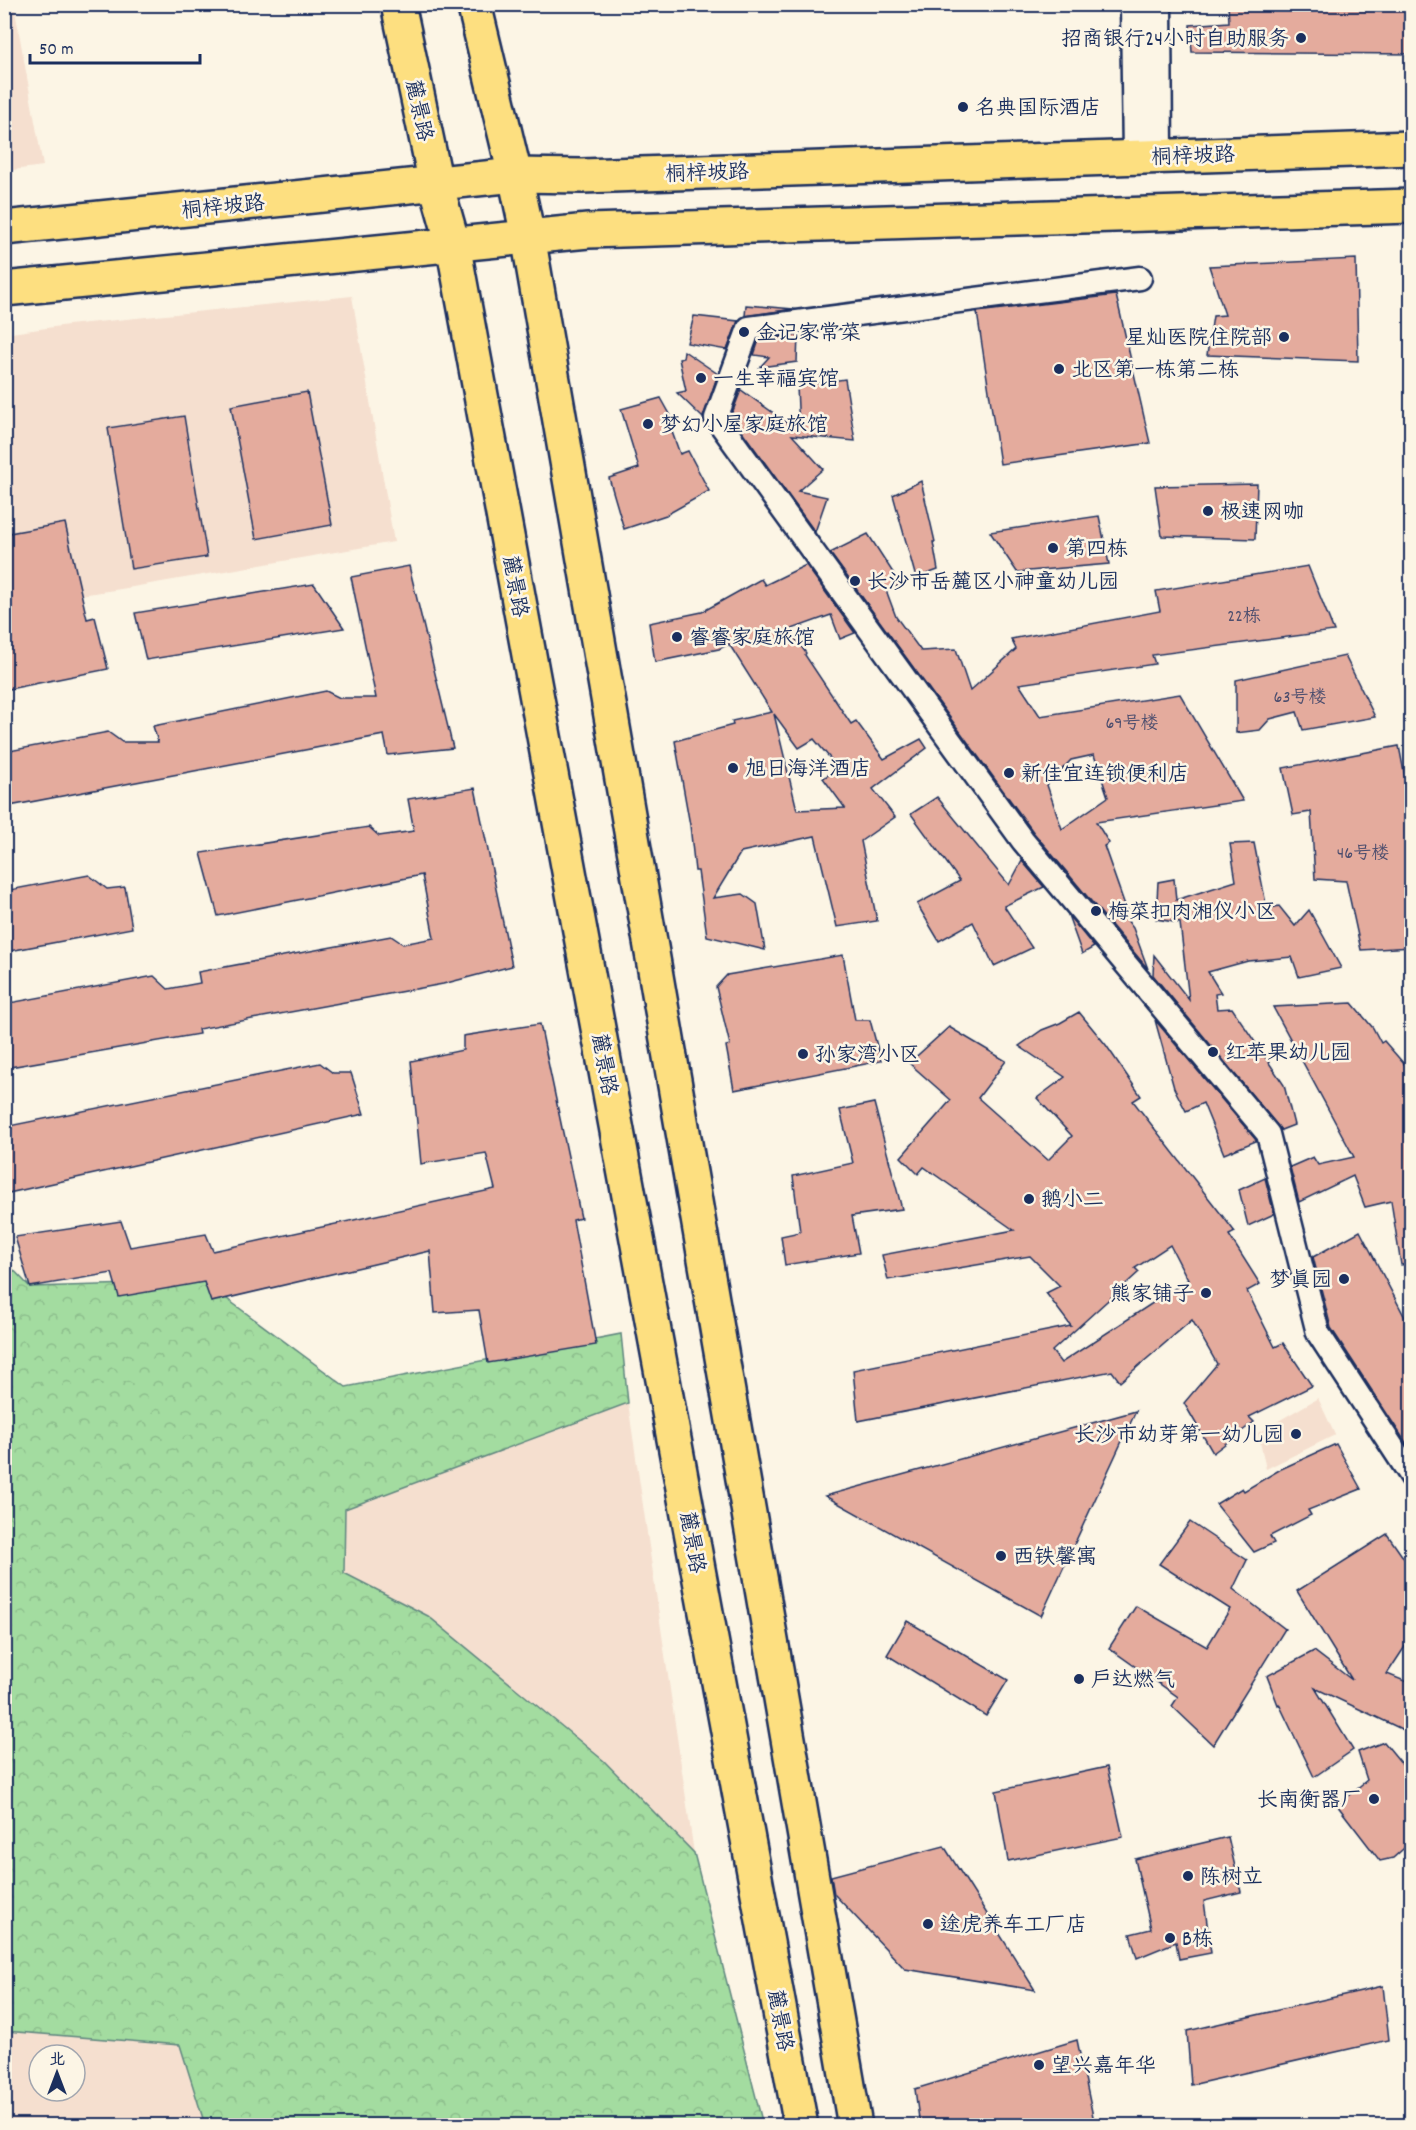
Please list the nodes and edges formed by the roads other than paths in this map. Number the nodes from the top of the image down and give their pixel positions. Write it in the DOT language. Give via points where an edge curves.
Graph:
graph roads {
  1 [pos="398,4"];
  2 [pos="474,4"];
  3 [pos="1135,4"];
  4 [pos="1157,4"];
  5 [pos="1412,148"];
  6 [pos="1148,157"];
  7 [pos="515,175"];
  8 [pos="436,184"];
  9 [pos="1412,206"];
  10 [pos="4,228"];
  11 [pos="528,236"];
  12 [pos="453,244"];
  13 [pos="1140,278"];
  14 [pos="4,289"];
  15 [pos="1412,1478"];
  16 [pos="801,2126"];
  17 [pos="855,2126"];
  1 -- 8 [label="main road, 麓景路"];
  2 -- 7 [label="main road"];
  3 -- 6 [label="street"];
  4 -- 6 [label="street"];
  5 -- 6 [label="main road, 桐梓坡路"];
  6 -- 7 [label="main road, 桐梓坡路" via="594,176"];
  7 -- 8 [label="main road, 桐梓坡路"];
  7 -- 11 [label="main road"];
  8 -- 10 [label="main road, 桐梓坡路"];
  8 -- 12 [label="main road, 麓景路"];
  9 -- 11 [label="main road"];
  11 -- 12 [label="main road"];
  11 -- 17 [label="main road"];
  12 -- 14 [label="main road"];
  12 -- 16 [label="main road, 麓景路"];
  13 -- 15 [label="street" via="749,328 716,418 1023,841 1268,1134 1318,1333"];
}
